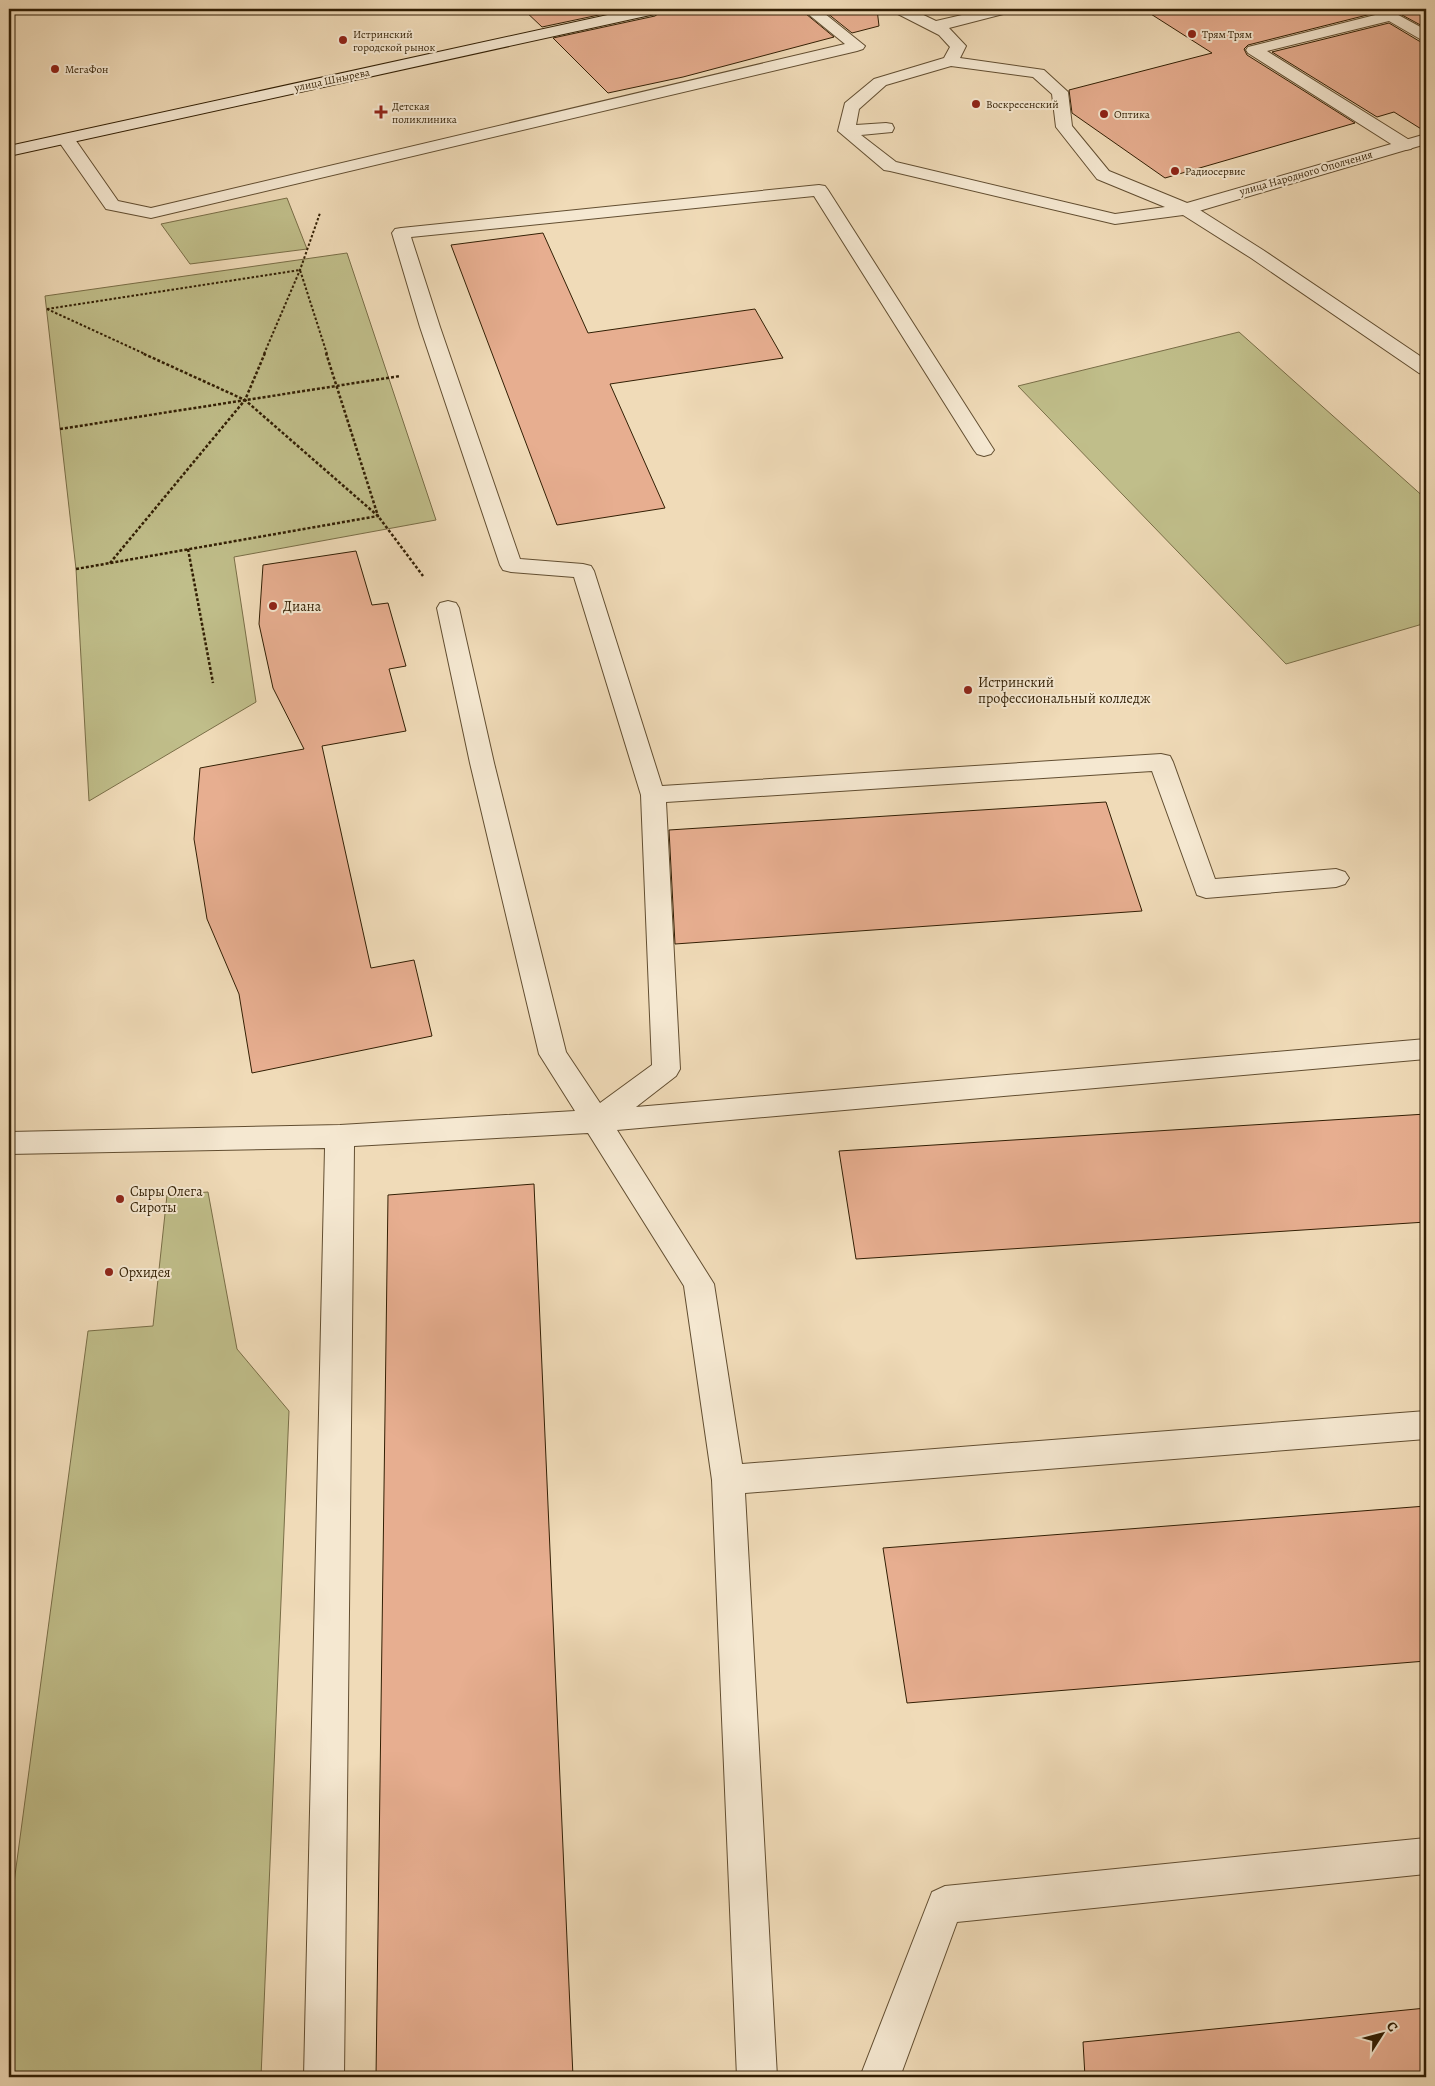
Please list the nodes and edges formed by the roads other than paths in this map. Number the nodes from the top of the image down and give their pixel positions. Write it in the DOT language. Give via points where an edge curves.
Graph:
graph roads {
  1 [pos="655,9"];
  2 [pos="810,9"];
  3 [pos="900,9"];
  4 [pos="1006,9"];
  5 [pos="937,26"];
  6 [pos="1426,36"];
  7 [pos="950,61"];
  8 [pos="886,128"];
  9 [pos="846,131"];
  10 [pos="66,139"];
  11 [pos="1426,139"];
  12 [pos="1405,145"];
  13 [pos="9,151"];
  14 [pos="1186,209"];
  15 [pos="1426,369"];
  16 [pos="984,450"];
  17 [pos="448,608"];
  18 [pos="653,795"];
  19 [pos="1336,878"];
  20 [pos="1426,1049"];
  21 [pos="596,1121"];
  22 [pos="340,1136"];
  23 [pos="9,1143"];
  24 [pos="1426,1425"];
  25 [pos="728,1480"];
  26 [pos="1426,1856"];
  27 [pos="324,2077"];
  28 [pos="757,2077"];
  29 [pos="880,2077"];
  1 -- 10 [label="street, улица Шнырева"];
  2 -- 10 [label="street" via="857,46 151,212 112,206"];
  3 -- 5 [label="street"];
  4 -- 5 [label="street"];
  5 -- 7 [label="street" via="958,46"];
  6 -- 12 [label="street" via="1391,16 1254,50"];
  7 -- 9 [label="street" via="880,82 852,107"];
  7 -- 14 [label="street" via="1038,73 1060,92 1064,127 1103,175"];
  8 -- 9 [label="street"];
  9 -- 14 [label="street, улица Народного Ополчения" via="890,166 1115,219"];
  10 -- 13 [label="street, улица Шнырева"];
  11 -- 12 [label="street, улица Народного Ополчения"];
  12 -- 14 [label="street, улица Народного Ополчения"];
  14 -- 15 [label="street"];
  16 -- 18 [label="street" via="819,190 401,233 511,565 583,571"];
  17 -- 21 [label="street" via="482,764 554,1054"];
  18 -- 19 [label="street" via="1161,762 1206,890"];
  18 -- 21 [label="street" via="666,1069"];
  20 -- 21 [label="street"];
  21 -- 22 [label="street"];
  21 -- 25 [label="street" via="699,1284"];
  22 -- 23 [label="street"];
  22 -- 27 [label="street"];
  24 -- 25 [label="street"];
  25 -- 28 [label="street"];
  26 -- 29 [label="street" via="945,1905"];
}
